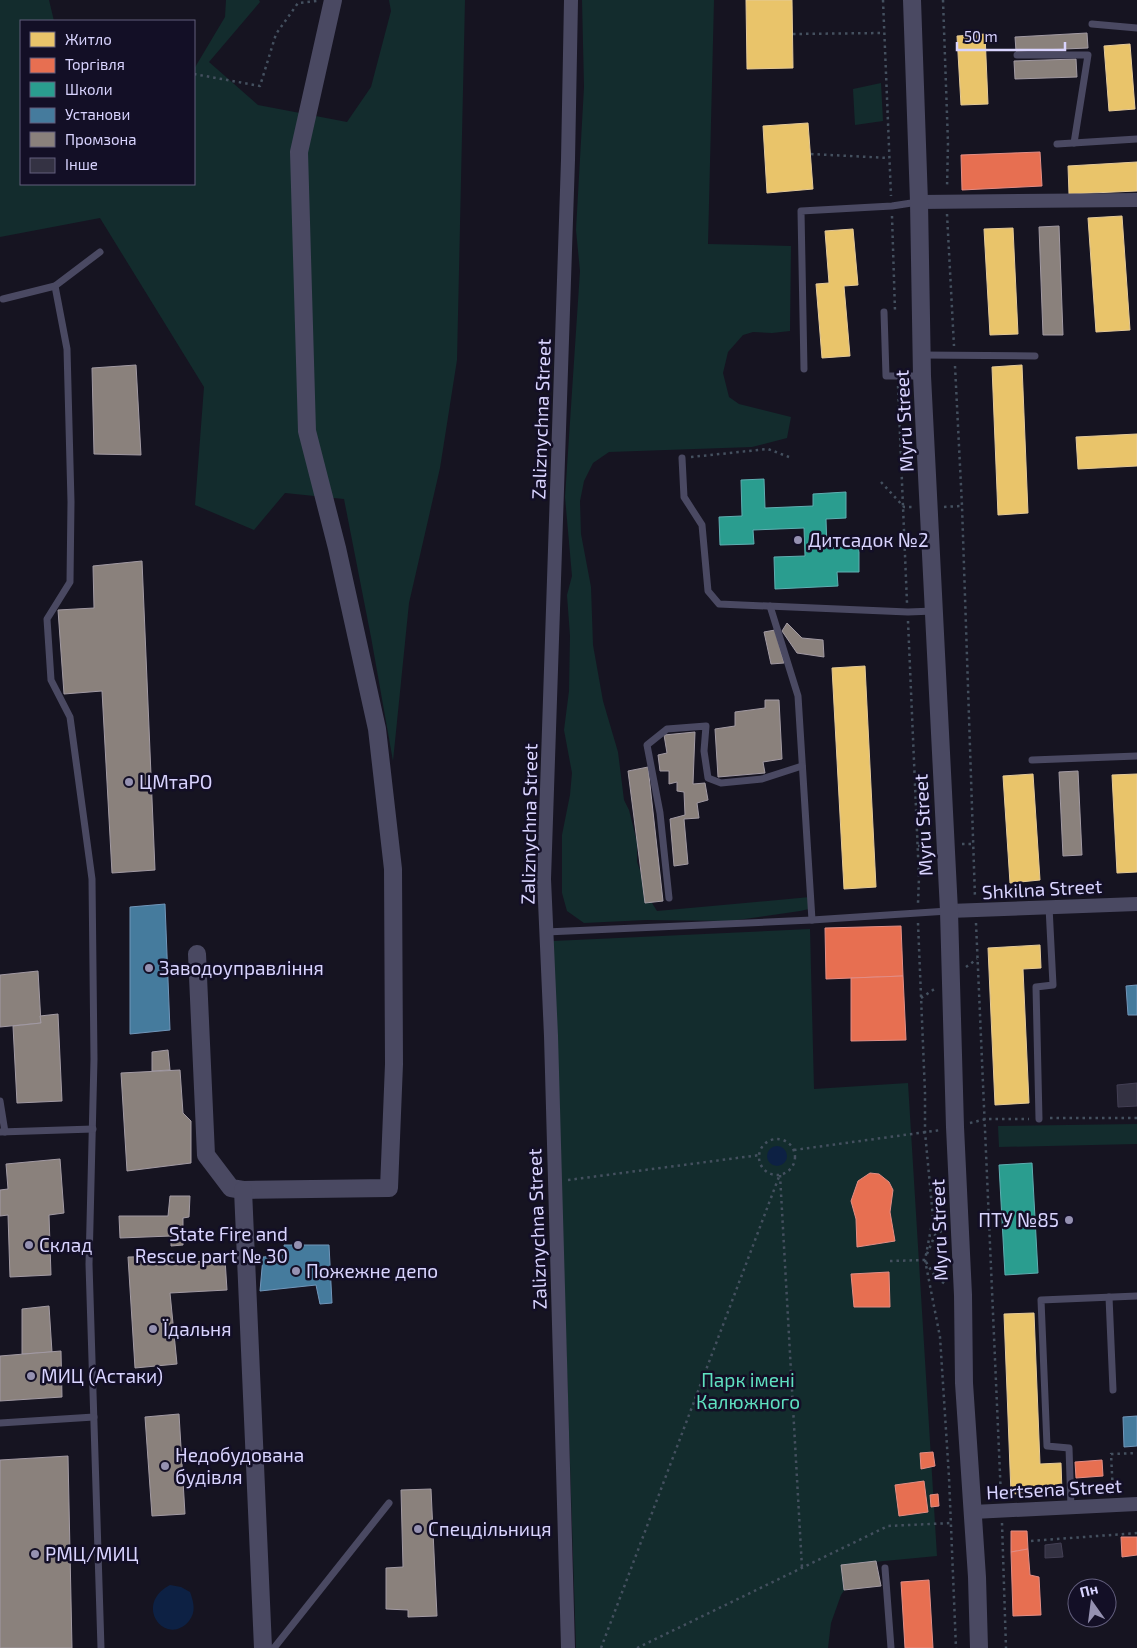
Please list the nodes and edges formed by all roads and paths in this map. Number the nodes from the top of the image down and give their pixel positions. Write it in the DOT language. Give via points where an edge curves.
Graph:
graph roads {
  1 [pos="325,0"];
  2 [pos="333,0"];
  3 [pos="571,0"];
  4 [pos="883,0"];
  5 [pos="912,0"];
  6 [pos="943,0"];
  7 [pos="1092,24"];
  8 [pos="1137,28"];
  9 [pos="884,32"];
  10 [pos="792,34"];
  11 [pos="1017,55"];
  12 [pos="195,74"];
  13 [pos="1137,139"];
  14 [pos="1074,143"];
  15 [pos="1057,144"];
  16 [pos="810,154"];
  17 [pos="889,158"];
  18 [pos="1137,200"];
  19 [pos="946,201"];
  20 [pos="919,202"];
  21 [pos="892,206"];
  22 [pos="100,252"];
  23 [pos="55,286"];
  24 [pos="3,299"];
  25 [pos="884,312"];
  26 [pos="896,316"];
  27 [pos="954,354"];
  28 [pos="922,355"];
  29 [pos="1035,356"];
  30 [pos="804,369"];
  31 [pos="898,376"];
  32 [pos="922,376"];
  33 [pos="789,457"];
  34 [pos="682,458"];
  35 [pos="881,482"];
  36 [pos="904,507"];
  37 [pos="770,606"];
  38 [pos="934,611"];
  39 [pos="908,612"];
  40 [pos="1137,756"];
  41 [pos="1032,760"];
  42 [pos="802,766"];
  43 [pos="669,898"];
  44 [pos="1137,904"];
  45 [pos="1049,907"];
  46 [pos="949,911"];
  47 [pos="975,911"];
  48 [pos="917,913"];
  49 [pos="812,920"];
  50 [pos="546,932"];
  51 [pos="197,954"];
  52 [pos="0,1101"];
  53 [pos="1039,1118"];
  54 [pos="1137,1118"];
  55 [pos="986,1119"];
  56 [pos="93,1129"];
  57 [pos="3,1132"];
  58 [pos="925,1132"];
  59 [pos="794,1150"];
  60 [pos="760,1155"];
  61 [pos="780,1174"];
  62 [pos="554,1182"];
  63 [pos="243,1190"];
  64 [pos="960,1220"];
  65 [pos="925,1260"];
  66 [pos="890,1261"];
  67 [pos="963,1296"];
  68 [pos="1137,1296"];
  69 [pos="1109,1297"];
  70 [pos="1113,1390"];
  71 [pos="94,1417"];
  72 [pos="0,1423"];
  73 [pos="1137,1453"];
  74 [pos="1113,1494"];
  75 [pos="389,1503"];
  76 [pos="1137,1504"];
  77 [pos="1071,1508"];
  78 [pos="1002,1510"];
  79 [pos="973,1512"];
  80 [pos="951,1523"];
  81 [pos="1137,1534"];
  82 [pos="1031,1541"];
  83 [pos="802,1568"];
  84 [pos="885,1568"];
  85 [pos="101,1648"];
  86 [pos="263,1648"];
  87 [pos="274,1648"];
  88 [pos="568,1648"];
  89 [pos="601,1648"];
  90 [pos="637,1648"];
  91 [pos="891,1648"];
  92 [pos="956,1648"];
  93 [pos="979,1648"];
  94 [pos="1006,1648"];
  1 -- 12 [label="path" via="298,3 276,34 260,86"];
  2 -- 63 [label="street" via="299,152 307,431 377,729 392,859 394,1064 389,1188"];
  3 -- 50 [label="street, Zaliznychna Street" via="545,870"];
  4 -- 9 [label="path"];
  5 -- 20 [label="street, Myru Street"];
  6 -- 19 [label="path" via="948,143"];
  7 -- 8 [label="lane"];
  9 -- 10 [label="path"];
  9 -- 17 [label="path"];
  11 -- 14 [label="lane" via="1088,55"];
  13 -- 14 [label="lane"];
  14 -- 15 [label="lane"];
  16 -- 17 [label="path"];
  17 -- 21 [label="path"];
  18 -- 19 [label="street"];
  19 -- 20 [label="street"];
  19 -- 27 [label="path"];
  20 -- 21 [label="lane"];
  20 -- 28 [label="street, Myru Street"];
  21 -- 26 [label="path"];
  21 -- 30 [label="lane" via="801,211"];
  22 -- 23 [label="lane"];
  23 -- 24 [label="lane"];
  23 -- 56 [label="lane" via="67,349 70,582 47,619 51,680 70,717 92,879"];
  25 -- 31 [label="lane" via="886,376"];
  27 -- 28 [label="lane"];
  27 -- 29 [label="lane"];
  27 -- 47 [label="path"];
  28 -- 32 [label="street, Myru Street"];
  31 -- 32 [label="lane"];
  31 -- 36 [label="path"];
  32 -- 38 [label="street, Myru Street"];
  33 -- 34 [label="path" via="768,450"];
  34 -- 37 [label="lane" via="684,497 702,525 708,591 719,604"];
  35 -- 36 [label="path"];
  36 -- 39 [label="path"];
  37 -- 39 [label="lane"];
  37 -- 42 [label="lane" via="798,696"];
  38 -- 39 [label="lane"];
  38 -- 46 [label="street, Myru Street"];
  39 -- 48 [label="path" via="919,878"];
  40 -- 41 [label="lane"];
  42 -- 43 [label="lane" via="762,779 721,783 708,778 704,751 706,726 667,729 647,745 660,813"];
  42 -- 49 [label="lane"];
  44 -- 45 [label="street, Shkilna Street"];
  45 -- 47 [label="street, Shkilna Street"];
  45 -- 53 [label="lane" via="1053,985 1036,987"];
  46 -- 47 [label="street, Shkilna Street"];
  46 -- 48 [label="lane"];
  46 -- 64 [label="street, Myru Street"];
  47 -- 55 [label="path"];
  48 -- 49 [label="lane"];
  48 -- 58 [label="path"];
  49 -- 50 [label="lane"];
  50 -- 62 [label="street, Zaliznychna Street"];
  51 -- 63 [label="street" via="206,1155 231,1188"];
  52 -- 57 [label="lane"];
  53 -- 54 [label="path"];
  53 -- 55 [label="path"];
  55 -- 78 [label="path"];
  56 -- 57 [label="lane"];
  56 -- 71 [label="lane" via="89,1264"];
  58 -- 59 [label="path"];
  58 -- 65 [label="path" via="933,1218"];
  59 -- 60 [label="path" via="786,1142 776,1139 762,1147"];
  59 -- 61 [label="path" via="792,1165"];
  60 -- 61 [label="path" via="760,1163 766,1170"];
  60 -- 62 [label="path"];
  61 -- 83 [label="path"];
  61 -- 89 [label="path"];
  62 -- 88 [label="street, Zaliznychna Street"];
  63 -- 86 [label="street"];
  64 -- 65 [label="path" via="935,1235"];
  64 -- 67 [label="street, Myru Street"];
  65 -- 66 [label="path"];
  65 -- 67 [label="path" via="936,1278"];
  65 -- 80 [label="path" via="940,1337"];
  67 -- 79 [label="street, Myru Street" via="964,1382"];
  68 -- 69 [label="lane"];
  69 -- 70 [label="lane"];
  69 -- 77 [label="lane" via="1041,1300 1047,1446 1069,1448"];
  71 -- 72 [label="lane"];
  71 -- 85 [label="lane"];
  73 -- 74 [label="path" via="1111,1454"];
  75 -- 87 [label="lane"];
  76 -- 77 [label="street, Hertsena Street"];
  77 -- 78 [label="street, Hertsena Street"];
  78 -- 79 [label="street, Hertsena Street"];
  78 -- 94 [label="path"];
  79 -- 93 [label="street, Myru Street"];
  80 -- 83 [label="path" via="888,1526"];
  80 -- 92 [label="path"];
  81 -- 82 [label="path"];
  83 -- 90 [label="path"];
  84 -- 91 [label="lane"];
}
